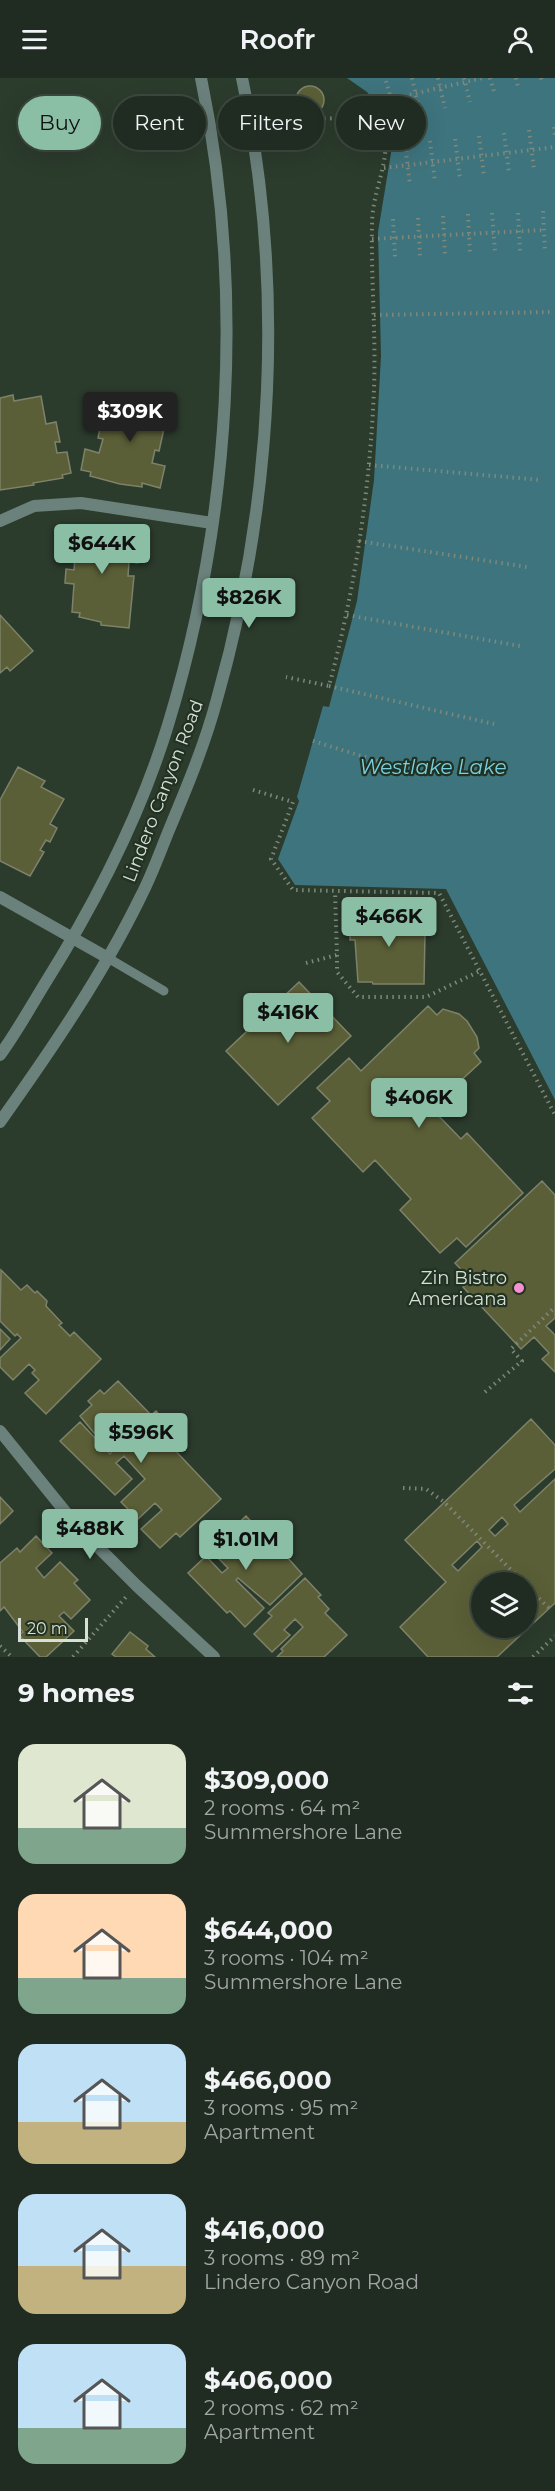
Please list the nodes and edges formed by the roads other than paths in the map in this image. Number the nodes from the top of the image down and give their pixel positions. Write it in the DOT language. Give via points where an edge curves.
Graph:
graph roads {
  1 [pos="201,78"];
  2 [pos="242,78"];
  3 [pos="0,521"];
  4 [pos="212,523"];
  5 [pos="0,897"];
  6 [pos="74,939"];
  7 [pos="108,958"];
  8 [pos="164,991"];
  9 [pos="0,1055"];
  10 [pos="0,1122"];
  11 [pos="0,1431"];
  12 [pos="214,1657"];
  1 -- 4 [label="street, Lindero Canyon Road" via="211,125 224,238 226,354"];
  2 -- 7 [label="street, Lindero Canyon Road" via="258,182 267,281 268,384 249,563 217,700 187,787 142,895"];
  3 -- 4 [label="street" via="34,506 81,503"];
  4 -- 6 [label="street, Lindero Canyon Road" via="196,615 168,726 136,812"];
  5 -- 6 [label="street"];
  6 -- 7 [label="street"];
  6 -- 9 [label="street, Lindero Canyon Road"];
  7 -- 8 [label="lane"];
  7 -- 10 [label="street, Lindero Canyon Road"];
  11 -- 12 [label="street" via="76,1525"];
}
